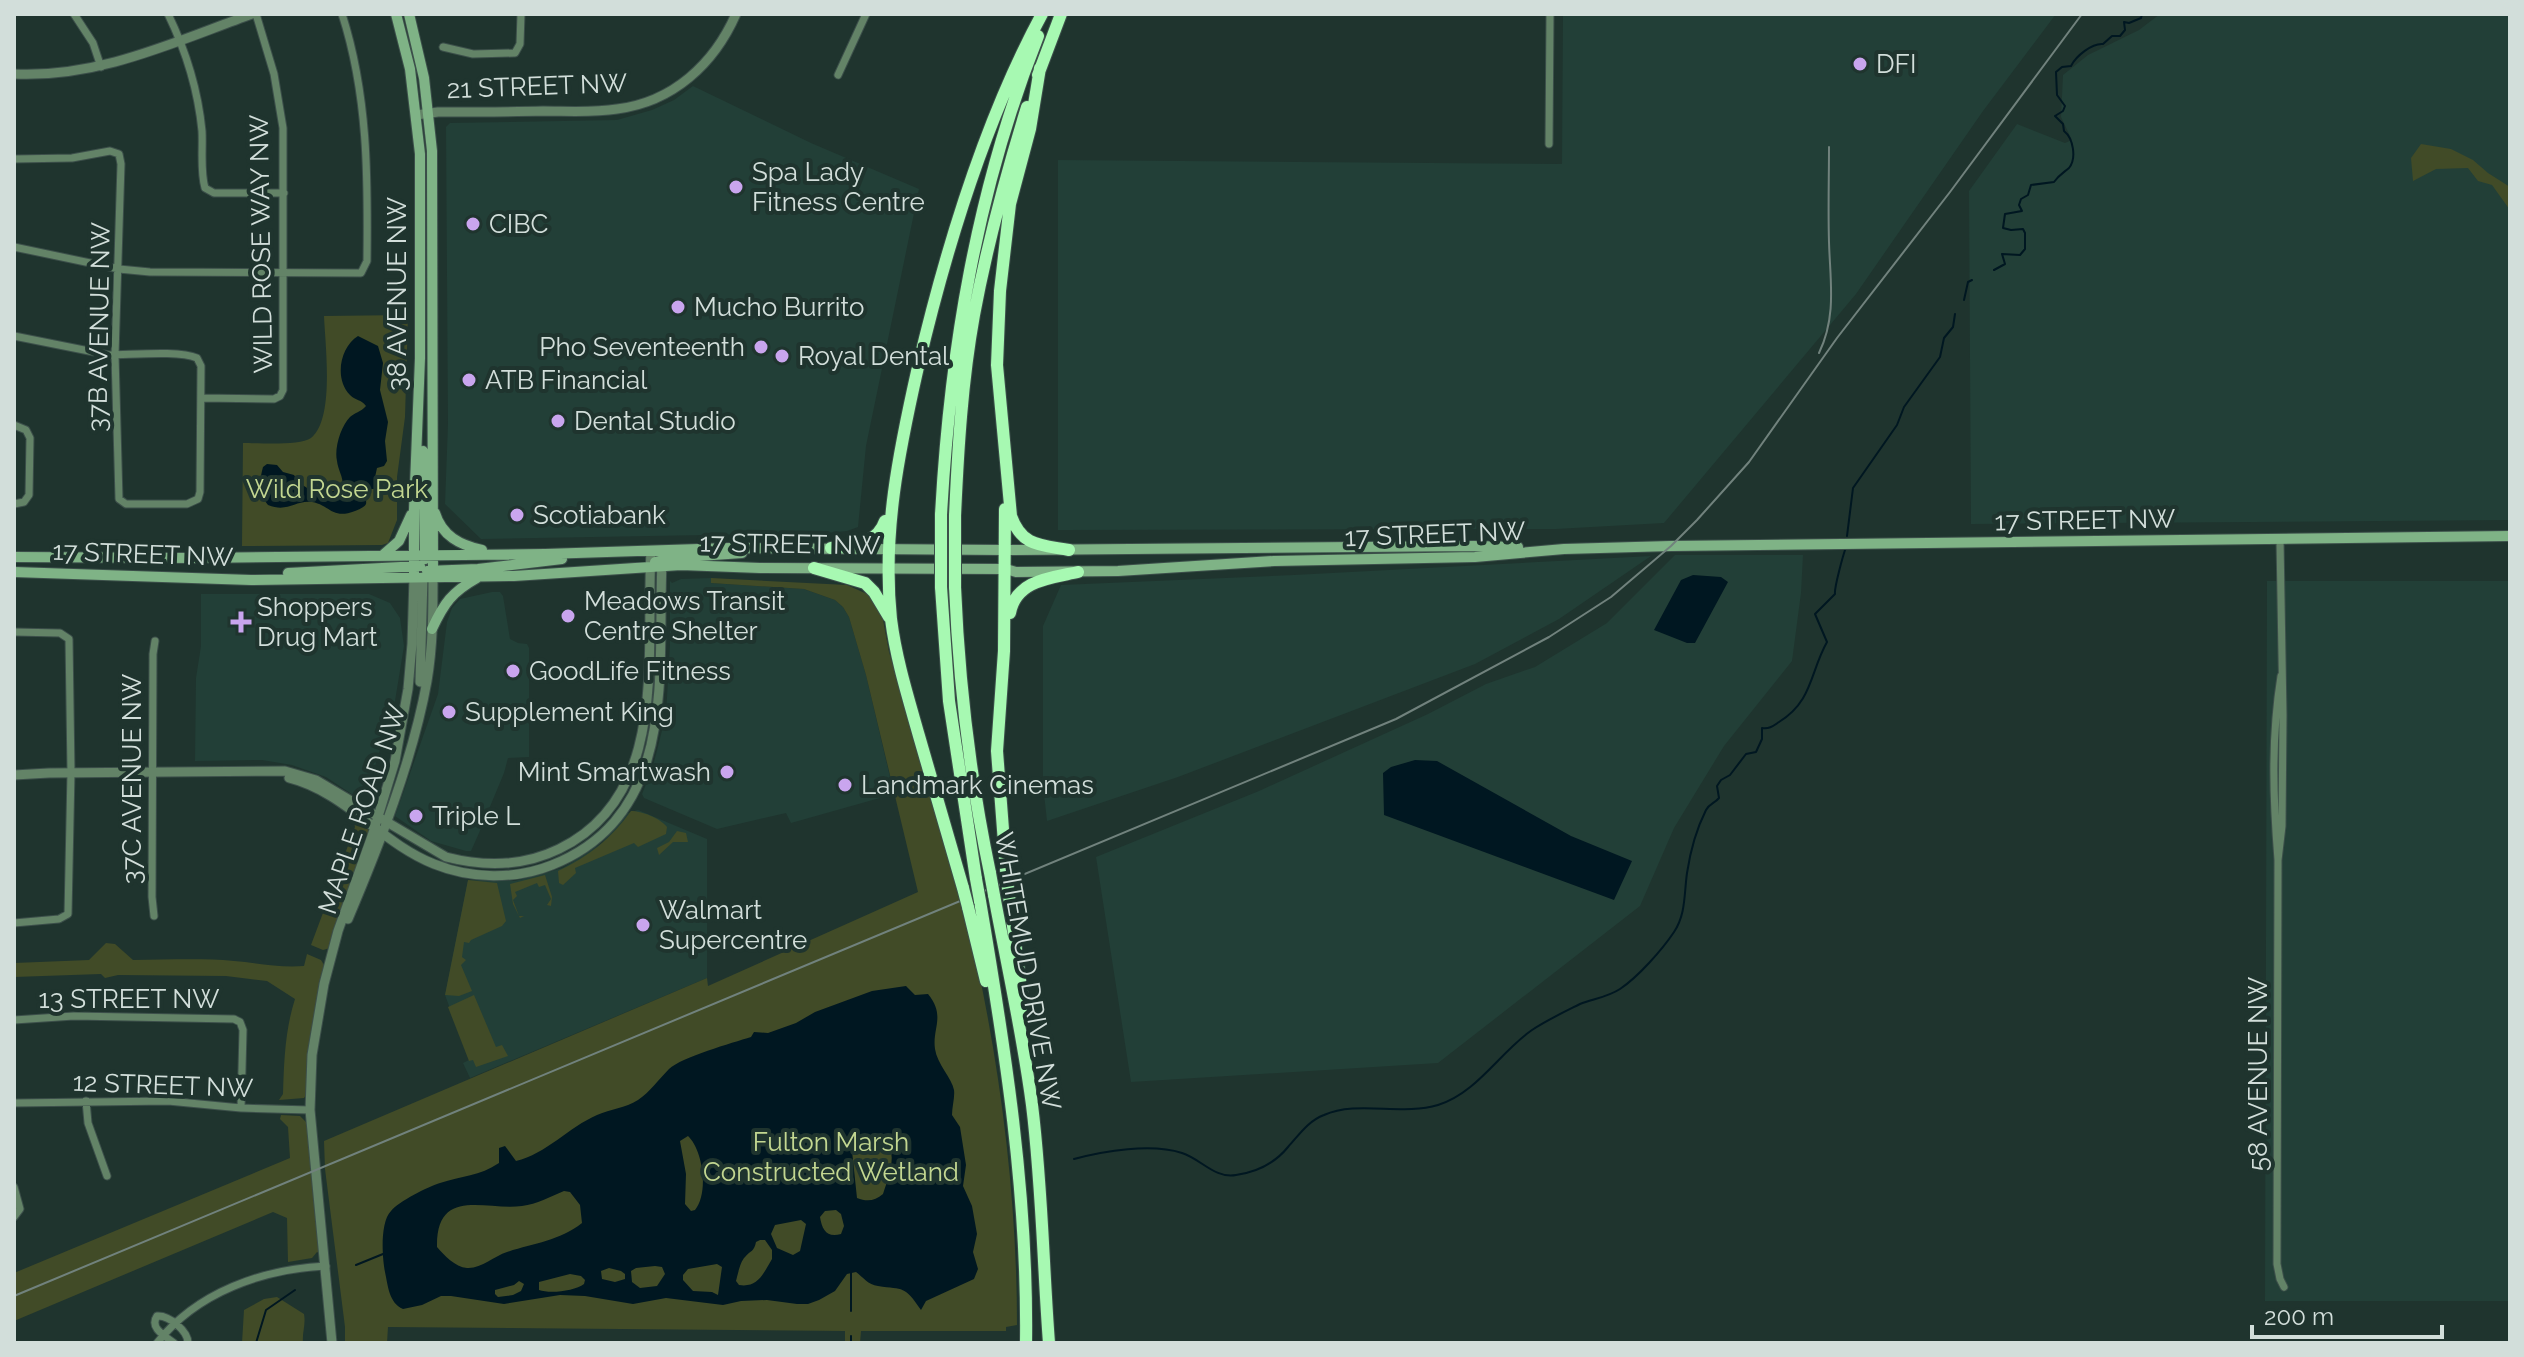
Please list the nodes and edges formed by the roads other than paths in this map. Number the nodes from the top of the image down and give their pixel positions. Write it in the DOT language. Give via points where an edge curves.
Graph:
graph roads {
  1 [pos="74,14"];
  2 [pos="168,14"];
  3 [pos="254,14"];
  4 [pos="342,14"];
  5 [pos="396,14"];
  6 [pos="409,14"];
  7 [pos="521,14"];
  8 [pos="736,14"];
  9 [pos="866,14"];
  10 [pos="1044,14"];
  11 [pos="1061,14"];
  12 [pos="1550,14"];
  13 [pos="180,40"];
  14 [pos="443,47"];
  15 [pos="101,67"];
  16 [pos="1040,68"];
  17 [pos="14,74"];
  18 [pos="838,75"];
  19 [pos="429,113"];
  20 [pos="416,115"];
  21 [pos="1549,144"];
  22 [pos="14,159"];
  23 [pos="284,193"];
  24 [pos="14,247"];
  25 [pos="119,269"];
  26 [pos="283,274"];
  27 [pos="14,336"];
  28 [pos="115,355"];
  29 [pos="419,394"];
  30 [pos="201,398"];
  31 [pos="1001,418"];
  32 [pos="14,425"];
  33 [pos="433,503"];
  34 [pos="891,503"];
  35 [pos="14,504"];
  36 [pos="414,510"];
  37 [pos="948,516"];
  38 [pos="2510,536"];
  39 [pos="2280,540"];
  40 [pos="831,548"];
  41 [pos="888,549"];
  42 [pos="1564,549"];
  43 [pos="1006,550"];
  44 [pos="1069,550"];
  45 [pos="612,551"];
  46 [pos="503,554"];
  47 [pos="383,555"];
  48 [pos="14,557"];
  49 [pos="658,558"];
  50 [pos="424,567"];
  51 [pos="814,568"];
  52 [pos="889,568"];
  53 [pos="1006,569"];
  54 [pos="14,572"];
  55 [pos="1078,572"];
  56 [pos="479,576"];
  57 [pos="891,619"];
  58 [pos="432,629"];
  59 [pos="14,632"];
  60 [pos="155,641"];
  61 [pos="1004,651"];
  62 [pos="416,725"];
  63 [pos="71,772"];
  64 [pos="153,772"];
  65 [pos="14,775"];
  66 [pos="380,825"];
  67 [pos="974,904"];
  68 [pos="154,916"];
  69 [pos="14,923"];
  70 [pos="14,1020"];
  71 [pos="86,1101"];
  72 [pos="14,1103"];
  73 [pos="1032,1105"];
  74 [pos="241,1108"];
  75 [pos="310,1110"];
  76 [pos="107,1176"];
  77 [pos="14,1187"];
  78 [pos="14,1217"];
  79 [pos="326,1266"];
  80 [pos="2284,1287"];
  81 [pos="174,1323"];
  82 [pos="164,1335"];
  83 [pos="157,1343"];
  84 [pos="174,1343"];
  85 [pos="188,1343"];
  86 [pos="334,1343"];
  87 [pos="1026,1343"];
  88 [pos="1049,1343"];
  1 -- 15 [label="street"];
  2 -- 13 [label="street"];
  3 -- 13 [label="street"];
  3 -- 23 [label="street, WILD ROSE WAY NW" via="279,100"];
  4 -- 26 [label="street" via="366,140 366,265 358,274"];
  5 -- 20 [label="main road, 38 AVENUE NW"];
  6 -- 19 [label="main road, 38 AVENUE NW"];
  7 -- 14 [label="street" via="518,49 512,54"];
  8 -- 19 [label="street, 21 STREET NW" via="716,51 695,73 637,105 596,111"];
  9 -- 18 [label="street"];
  10 -- 34 [label="highway" via="1015,63 955,232 921,354"];
  10 -- 37 [label="highway, WHITEMUD DRIVE NW" via="1004,132 961,311 952,374"];
  11 -- 16 [label="highway, WHITEMUD DRIVE NW"];
  12 -- 21 [label="street"];
  13 -- 15 [label="street"];
  13 -- 23 [label="street" via="199,113 205,188 214,193"];
  15 -- 17 [label="street"];
  16 -- 31 [label="highway" via="1001,266"];
  16 -- 37 [label="highway, WHITEMUD DRIVE NW" via="1008,169 974,315"];
  19 -- 20 [label="street, 21 STREET NW"];
  19 -- 33 [label="main road, 38 AVENUE NW"];
  20 -- 29 [label="main road, 38 AVENUE NW"];
  22 -- 25 [label="street, 37B AVENUE NW" via="117,152"];
  23 -- 26 [label="street, WILD ROSE WAY NW"];
  24 -- 25 [label="street"];
  25 -- 26 [label="street"];
  25 -- 28 [label="street, 37B AVENUE NW"];
  26 -- 30 [label="street, WILD ROSE WAY NW" via="282,393 271,399"];
  27 -- 28 [label="street"];
  28 -- 30 [label="street" via="197,358"];
  28 -- 30 [label="street, 37B AVENUE NW" via="121,502 196,501"];
  29 -- 36 [label="main road, 38 AVENUE NW"];
  29 -- 50 [label="main road"];
  31 -- 43 [label="highway"];
  31 -- 44 [label="highway" via="1016,528 1034,544"];
  32 -- 35 [label="street" via="30,438 29,495"];
  33 -- 46 [label="main road" via="437,518 457,542"];
  33 -- 50 [label="main road, 38 AVENUE NW"];
  34 -- 40 [label="highway" via="879,535"];
  34 -- 41 [label="highway"];
  36 -- 47 [label="main road" via="399,541"];
  36 -- 50 [label="main road, 38 AVENUE NW"];
  37 -- 67 [label="highway, WHITEMUD DRIVE NW, bridge" via="941,587 949,701 976,879"];
  37 -- 73 [label="highway, WHITEMUD DRIVE NW, bridge" via="972,779"];
  38 -- 39 [label="main road, 17 STREET NW"];
  39 -- 42 [label="main road, 17 STREET NW"];
  39 -- 80 [label="street, 58 AVENUE NW" via="2281,676 2273,795 2278,860 2277,1264"];
  40 -- 41 [label="main road, 17 STREET NW"];
  40 -- 49 [label="main road, 17 STREET NW"];
  41 -- 43 [label="main road, 17 STREET NW"];
  41 -- 52 [label="highway"];
  42 -- 44 [label="main road, 17 STREET NW"];
  42 -- 55 [label="main road, 17 STREET NW"];
  43 -- 44 [label="main road, 17 STREET NW"];
  43 -- 53 [label="highway"];
  45 -- 46 [label="main road, 17 STREET NW"];
  45 -- 49 [label="main road, 17 STREET NW"];
  45 -- 50 [label="main road" via="478,569"];
  46 -- 50 [label="main road, 17 STREET NW"];
  47 -- 48 [label="main road, 17 STREET NW"];
  47 -- 50 [label="main road, 17 STREET NW"];
  49 -- 51 [label="main road, 17 STREET NW"];
  49 -- 56 [label="main road, 17 STREET NW"];
  49 -- 66 [label="street" via="660,683 655,731 640,781 601,835 556,863 500,876 438,866"];
  50 -- 54 [label="main road, 17 STREET NW" via="287,573 269,580"];
  50 -- 56 [label="main road, 17 STREET NW"];
  50 -- 58 [label="street, MAPLE ROAD NW"];
  50 -- 62 [label="street"];
  50 -- 66 [label="street, MAPLE ROAD NW" via="408,689"];
  51 -- 52 [label="main road, 17 STREET NW"];
  51 -- 57 [label="highway" via="868,585"];
  52 -- 53 [label="main road, 17 STREET NW"];
  52 -- 57 [label="highway"];
  53 -- 55 [label="main road, 17 STREET NW"];
  53 -- 61 [label="highway"];
  55 -- 61 [label="highway" via="1041,579 1020,592 1012,602"];
  56 -- 58 [label="main road" via="445,602"];
  57 -- 67 [label="highway, bridge" via="903,682 963,888"];
  58 -- 62 [label="street, MAPLE ROAD NW"];
  59 -- 63 [label="street" via="67,636"];
  60 -- 64 [label="street, 37C AVENUE NW"];
  61 -- 73 [label="highway, bridge" via="997,751"];
  62 -- 66 [label="street, MAPLE ROAD NW"];
  63 -- 64 [label="street"];
  63 -- 65 [label="street"];
  63 -- 69 [label="street" via="67,915"];
  64 -- 66 [label="street" via="285,771 316,780"];
  64 -- 68 [label="street, 37C AVENUE NW"];
  66 -- 75 [label="street, MAPLE ROAD NW" via="330,958 312,1055"];
  67 -- 87 [label="highway, WHITEMUD DRIVE NW" via="1013,1105"];
  70 -- 74 [label="street, 13 STREET NW" via="234,1019 242,1025"];
  71 -- 72 [label="street, 12 STREET NW"];
  71 -- 74 [label="street, 12 STREET NW"];
  71 -- 76 [label="street" via="88,1123"];
  73 -- 88 [label="highway, WHITEMUD DRIVE NW"];
  74 -- 75 [label="street, 12 STREET NW"];
  75 -- 79 [label="street, MAPLE ROAD NW"];
  77 -- 78 [label="street" via="20,1209"];
  79 -- 81 [label="street" via="284,1270 250,1281 198,1304"];
  79 -- 86 [label="street, MAPLE ROAD NW"];
  81 -- 82 [label="street"];
  81 -- 82 [label="street" via="157,1316 154,1324"];
  81 -- 85 [label="street"];
  82 -- 83 [label="street"];
  82 -- 84 [label="street"];
}
